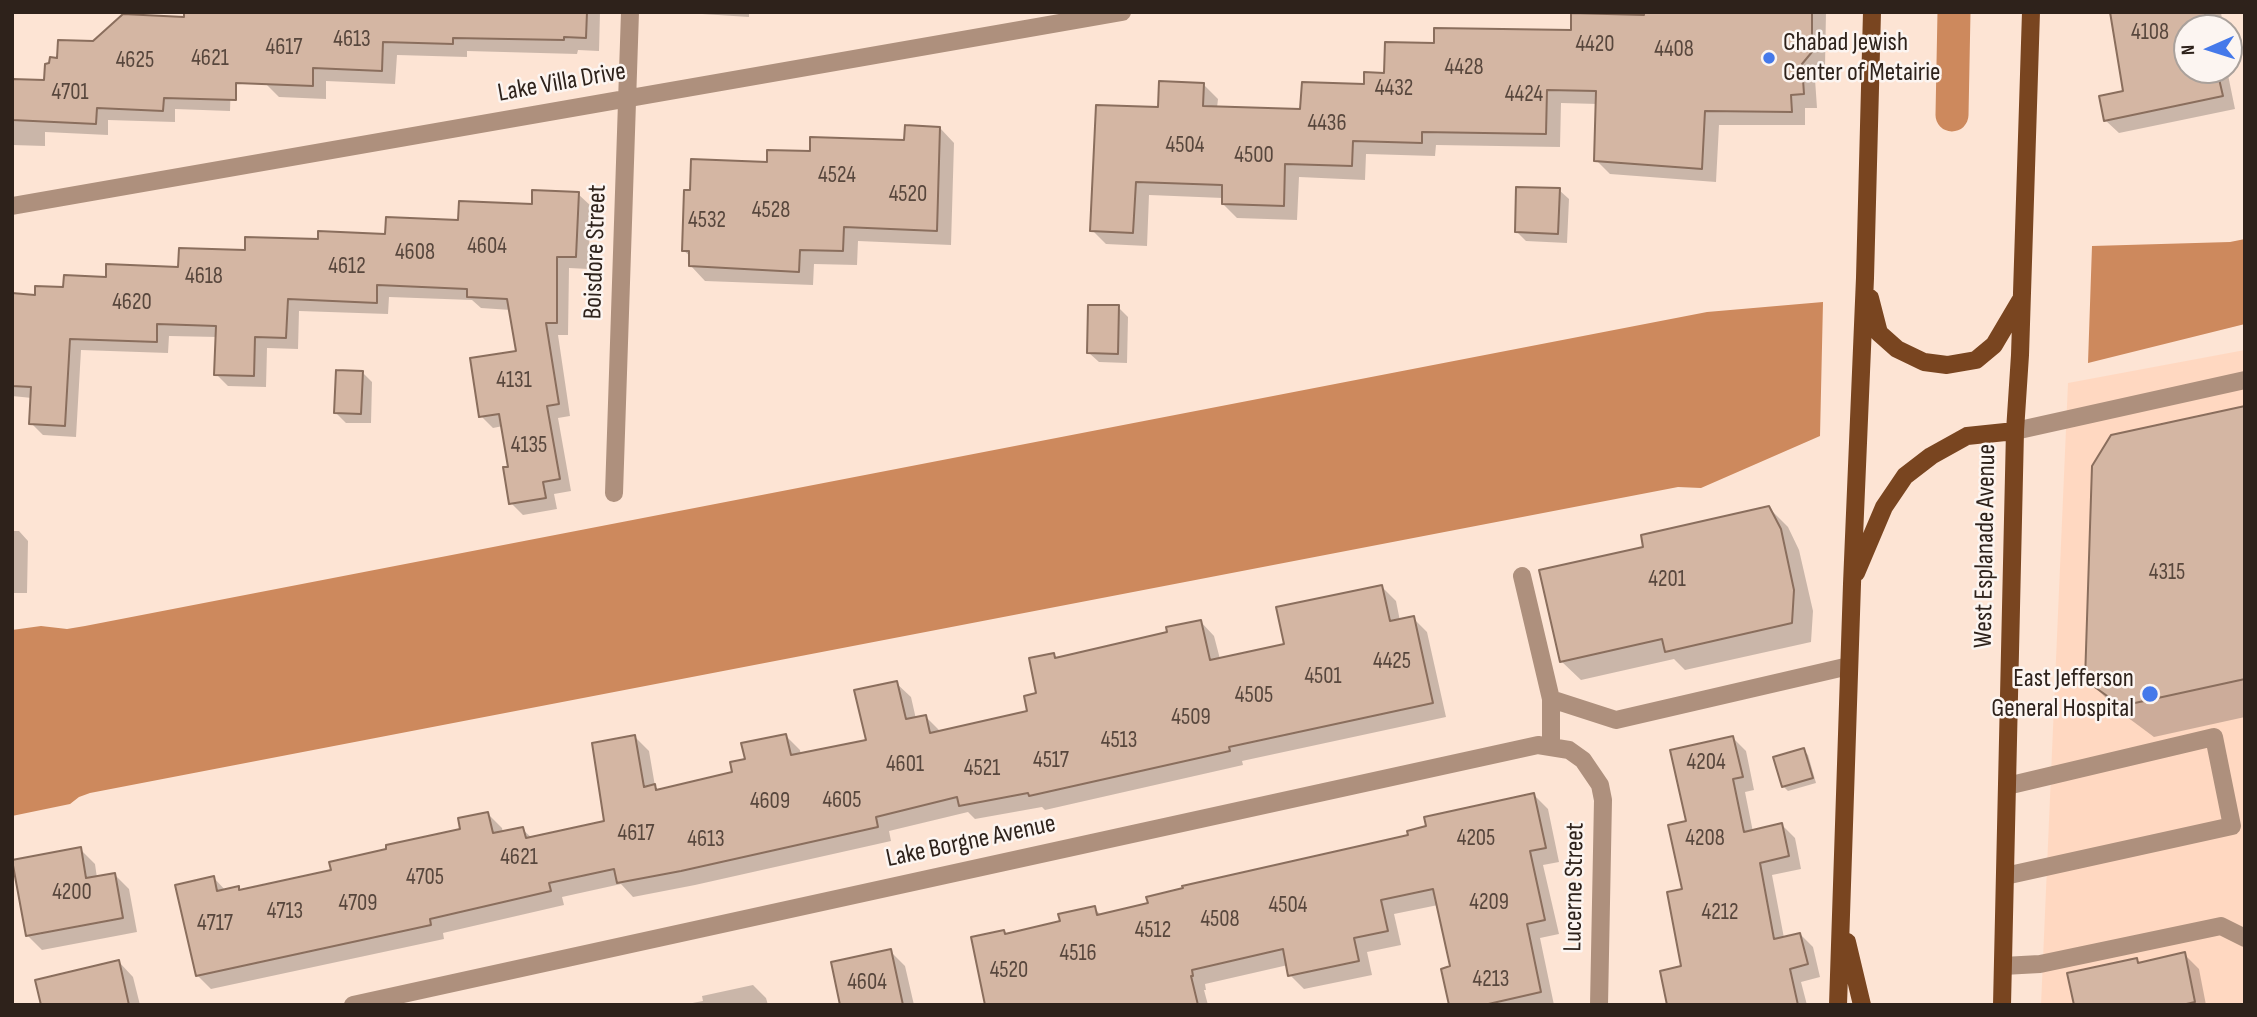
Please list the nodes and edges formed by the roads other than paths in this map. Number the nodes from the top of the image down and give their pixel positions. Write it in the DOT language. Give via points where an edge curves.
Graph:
graph roads {
  1 [pos="630,12"];
  2 [pos="1122,12"];
  3 [pos="1872,12"];
  4 [pos="2031,12"];
  5 [pos="628,98"];
  6 [pos="12,206"];
  7 [pos="1865,278"];
  8 [pos="2021,299"];
  9 [pos="2245,380"];
  10 [pos="2015,431"];
  11 [pos="614,493"];
  12 [pos="1522,576"];
  13 [pos="1852,584"];
  14 [pos="1849,666"];
  15 [pos="1551,699"];
  16 [pos="1551,746"];
  17 [pos="1593,773"];
  18 [pos="2007,786"];
  19 [pos="2005,876"];
  20 [pos="1841,918"];
  21 [pos="2245,938"];
  22 [pos="2003,966"];
  23 [pos="353,1005"];
  24 [pos="1599,1005"];
  25 [pos="1838,1005"];
  26 [pos="1862,1005"];
  27 [pos="2002,1005"];
  1 -- 5 [label="street, Boisdore Street"];
  2 -- 5 [label="street, Lake Villa Drive"];
  3 -- 7 [label="main road"];
  4 -- 8 [label="main road, West Esplanade Avenue"];
  5 -- 6 [label="street, Lake Villa Drive"];
  5 -- 11 [label="street, Boisdore Street"];
  7 -- 8 [label="main road" via="1879,332 1897,349 1924,362 1947,365 1976,360 1994,345"];
  7 -- 13 [label="main road"];
  8 -- 10 [label="main road, West Esplanade Avenue"];
  9 -- 10 [label="street"];
  10 -- 13 [label="main road" via="1966,436 1905,476 1884,507"];
  10 -- 18 [label="main road, West Esplanade Avenue"];
  12 -- 15 [label="street"];
  13 -- 14 [label="main road"];
  14 -- 15 [label="street" via="1616,720"];
  14 -- 20 [label="main road"];
  15 -- 16 [label="street"];
  16 -- 17 [label="street, Lake Borgne Avenue" via="1569,750"];
  16 -- 23 [label="street, Lake Borgne Avenue" via="1538,745"];
  17 -- 24 [label="street, Lucerne Street" via="1603,800"];
  18 -- 19 [label="main road, West Esplanade Avenue"];
  18 -- 19 [label="street" via="2214,737 2232,826"];
  19 -- 22 [label="main road, West Esplanade Avenue"];
  20 -- 25 [label="main road"];
  20 -- 26 [label="main road"];
  21 -- 22 [label="street" via="2221,926 2040,964"];
  22 -- 27 [label="main road, West Esplanade Avenue"];
}
